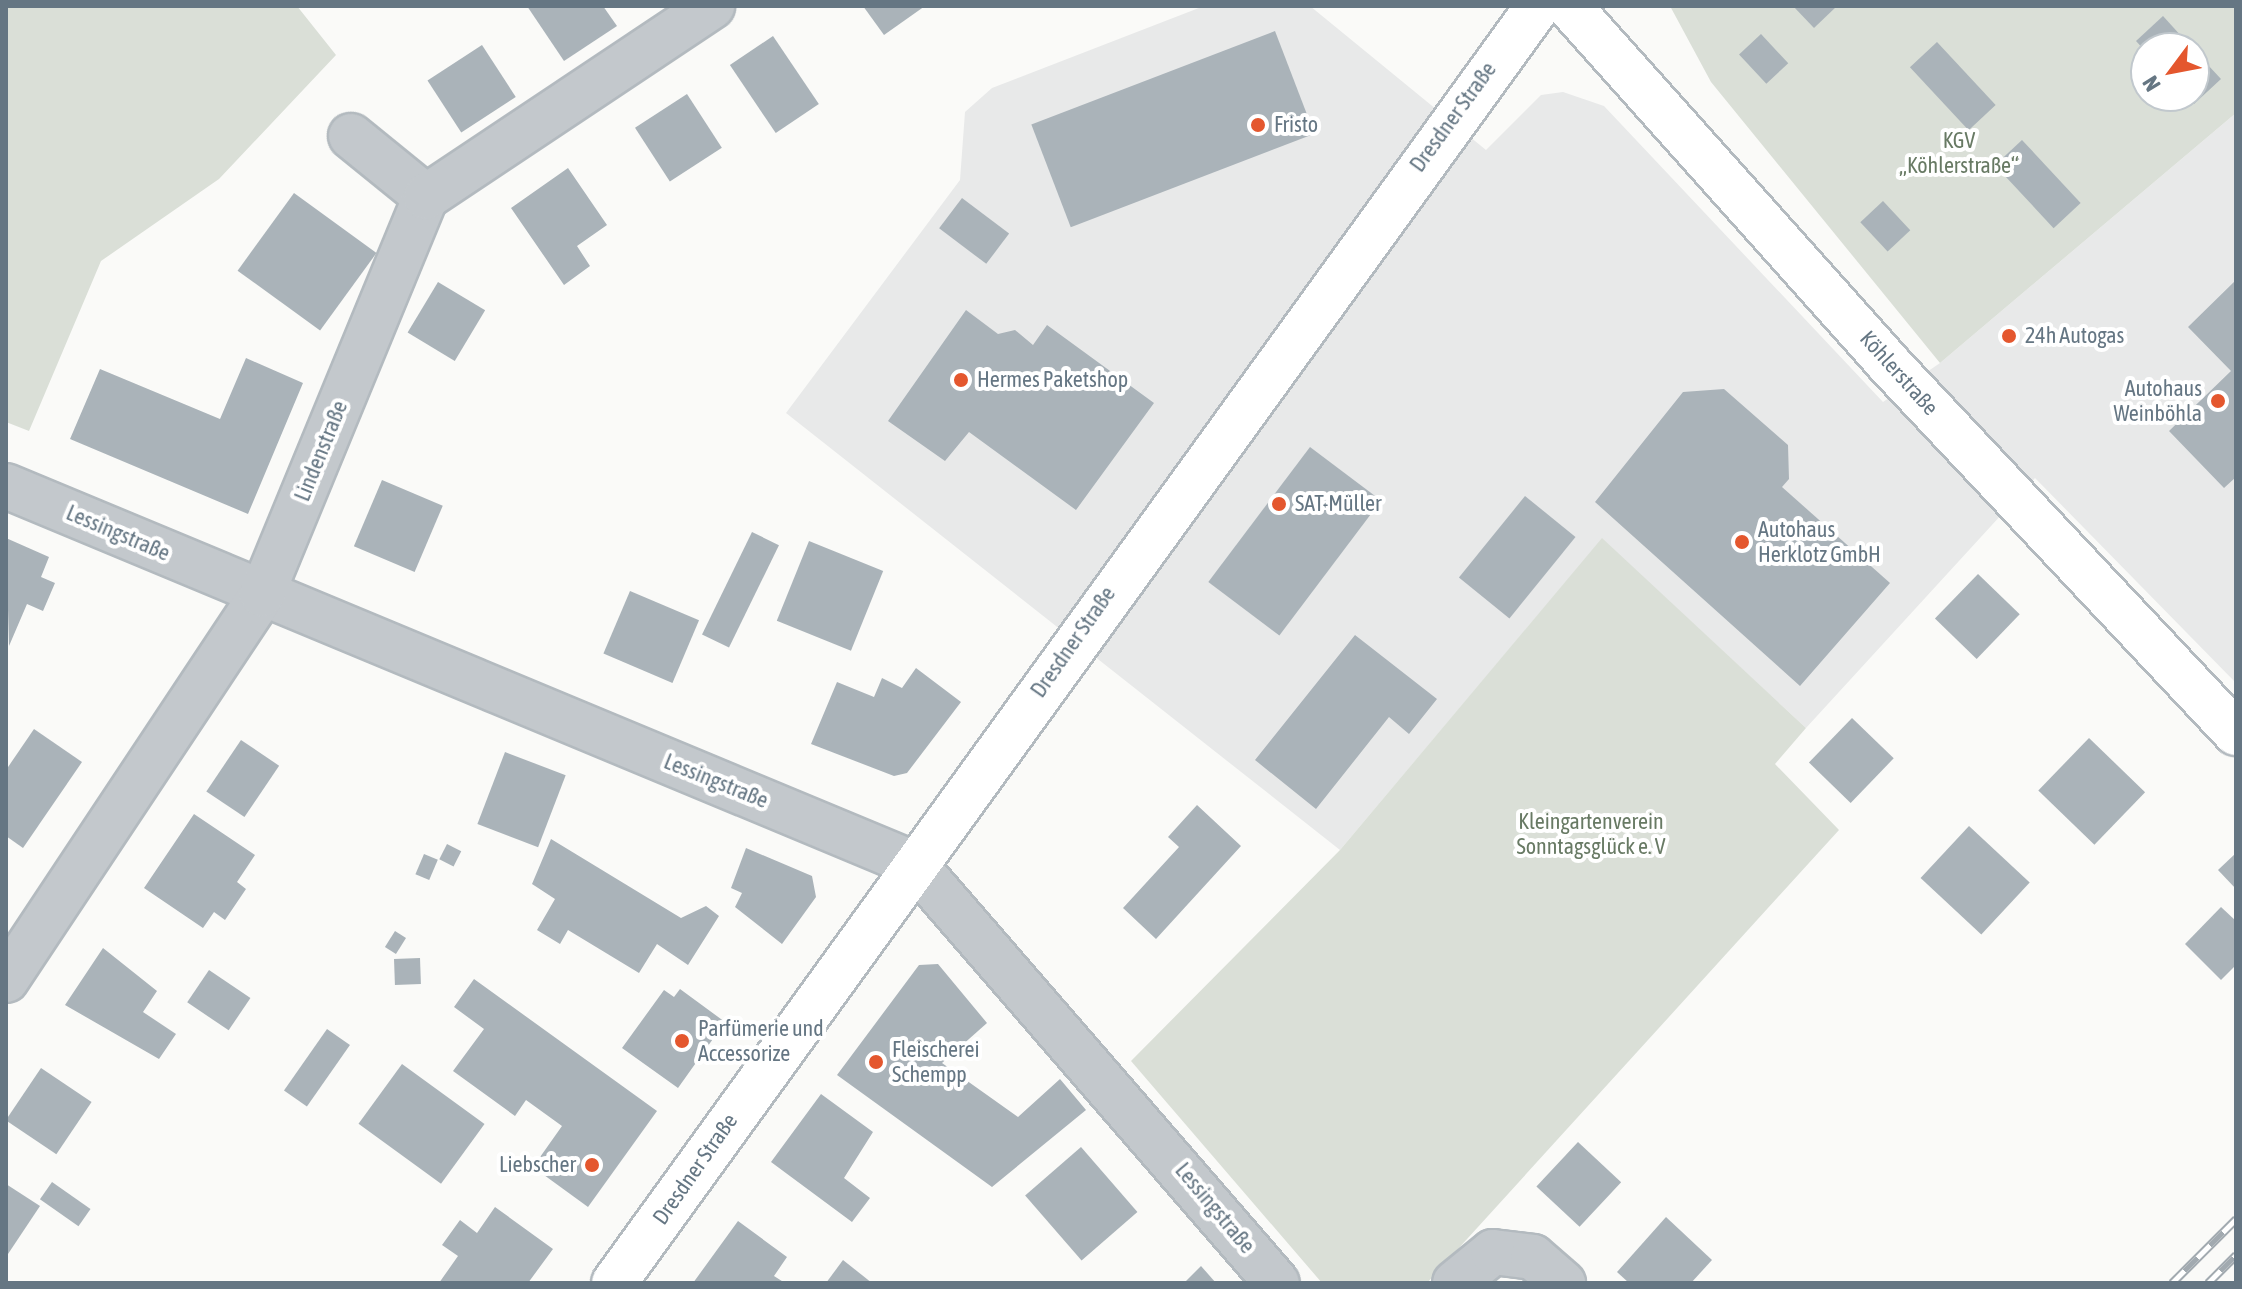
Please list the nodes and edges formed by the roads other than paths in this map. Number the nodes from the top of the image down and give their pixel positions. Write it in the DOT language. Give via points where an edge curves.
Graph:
graph roads {
  1 [pos="712,6"];
  2 [pos="1538,6"];
  3 [pos="1569,6"];
  4 [pos="351,136"];
  5 [pos="426,197"];
  6 [pos="6,486"];
  7 [pos="262,594"];
  8 [pos="2236,733"];
  9 [pos="914,864"];
  10 [pos="6,980"];
  11 [pos="614,1283"];
  12 [pos="1277,1283"];
  13 [pos="1455,1283"];
  14 [pos="1563,1283"];
  1 -- 5 [label="street"];
  2 -- 9 [label="main road, Dresdner Straße"];
  3 -- 8 [label="main road, Köhlerstraße" via="1899,374"];
  4 -- 5 [label="street"];
  5 -- 7 [label="street, Lindenstraße"];
  6 -- 7 [label="street, Lessingstraße"];
  7 -- 9 [label="street, Lessingstraße"];
  7 -- 10 [label="street, Lindenstraße"];
  9 -- 11 [label="main road, Dresdner Straße"];
  9 -- 12 [label="street, Lessingstraße"];
  13 -- 14 [label="street" via="1493,1252 1533,1257"];
}
